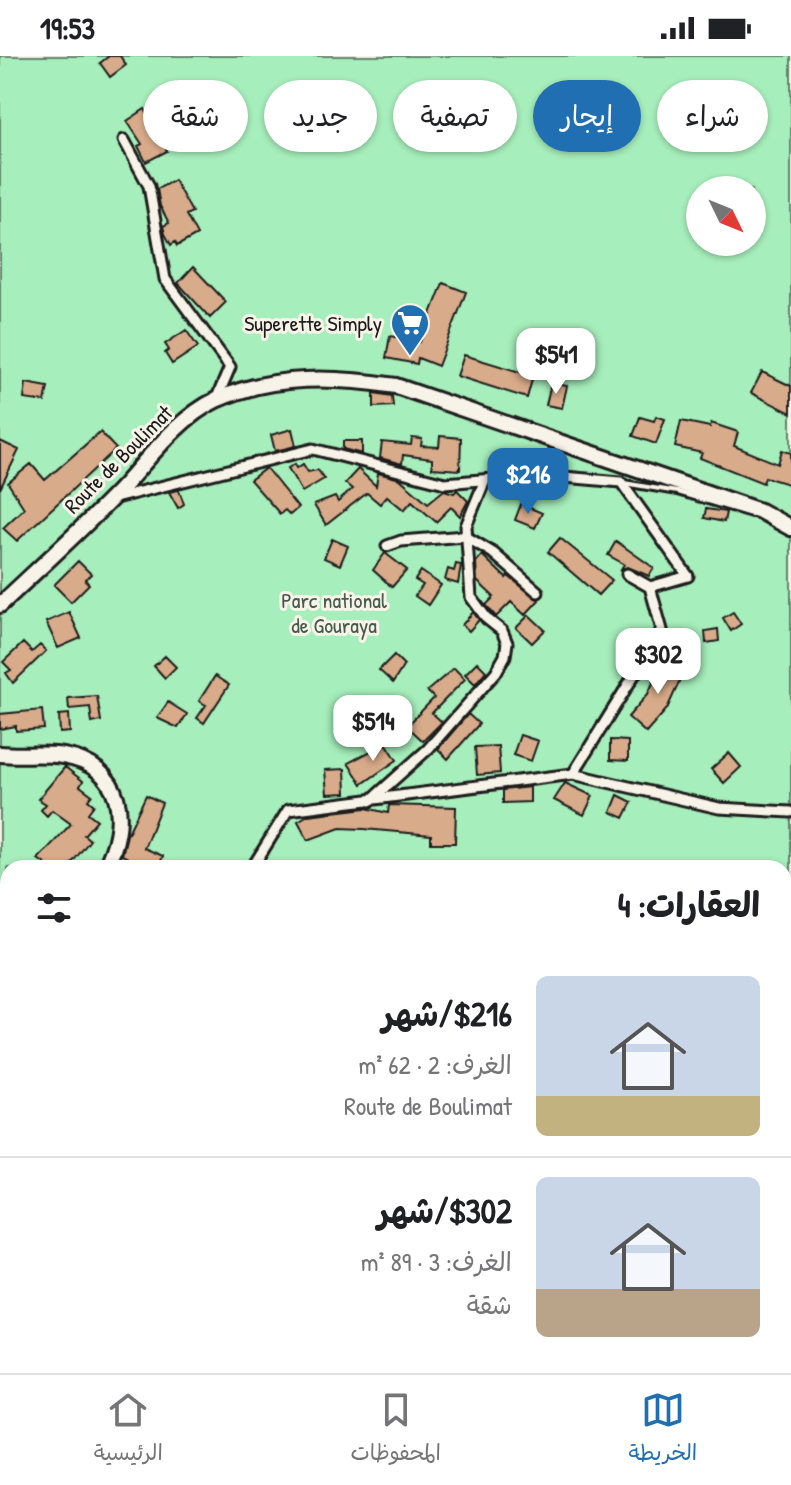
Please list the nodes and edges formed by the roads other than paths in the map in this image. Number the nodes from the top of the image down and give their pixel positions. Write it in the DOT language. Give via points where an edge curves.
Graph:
graph roads {
  1 [pos="124,140"];
  2 [pos="216,400"];
  3 [pos="485,480"];
  4 [pos="621,482"];
  5 [pos="111,499"];
  6 [pos="760,511"];
  7 [pos="791,528"];
  8 [pos="465,536"];
  9 [pos="387,546"];
  10 [pos="627,574"];
  11 [pos="650,587"];
  12 [pos="538,592"];
  13 [pos="1,601"];
  14 [pos="0,754"];
  15 [pos="573,774"];
  16 [pos="370,801"];
  17 [pos="791,812"];
  18 [pos="108,860"];
  19 [pos="257,860"];
  1 -- 2 [label="street" via="149,186 165,279 230,367"];
  2 -- 5 [label="main road, Route de Boulimat" via="187,419"];
  2 -- 6 [label="main road, Route de Boulimat" via="308,378 396,386"];
  3 -- 4 [label="street" via="541,475"];
  3 -- 5 [label="street" via="445,483 313,449"];
  3 -- 8 [label="street"];
  4 -- 6 [label="lane" via="748,514"];
  4 -- 11 [label="street" via="688,576"];
  5 -- 13 [label="main road, Route de Boulimat"];
  6 -- 7 [label="main road, Route de Boulimat"];
  8 -- 9 [label="street"];
  8 -- 12 [label="street"];
  8 -- 16 [label="street" via="471,597 502,631 505,656 428,749"];
  10 -- 11 [label="street"];
  11 -- 15 [label="street" via="662,630"];
  14 -- 18 [label="main road" via="86,762 109,783 121,805 119,831"];
  15 -- 16 [label="street"];
  15 -- 17 [label="street" via="719,808"];
  16 -- 19 [label="street" via="288,810"];
}
